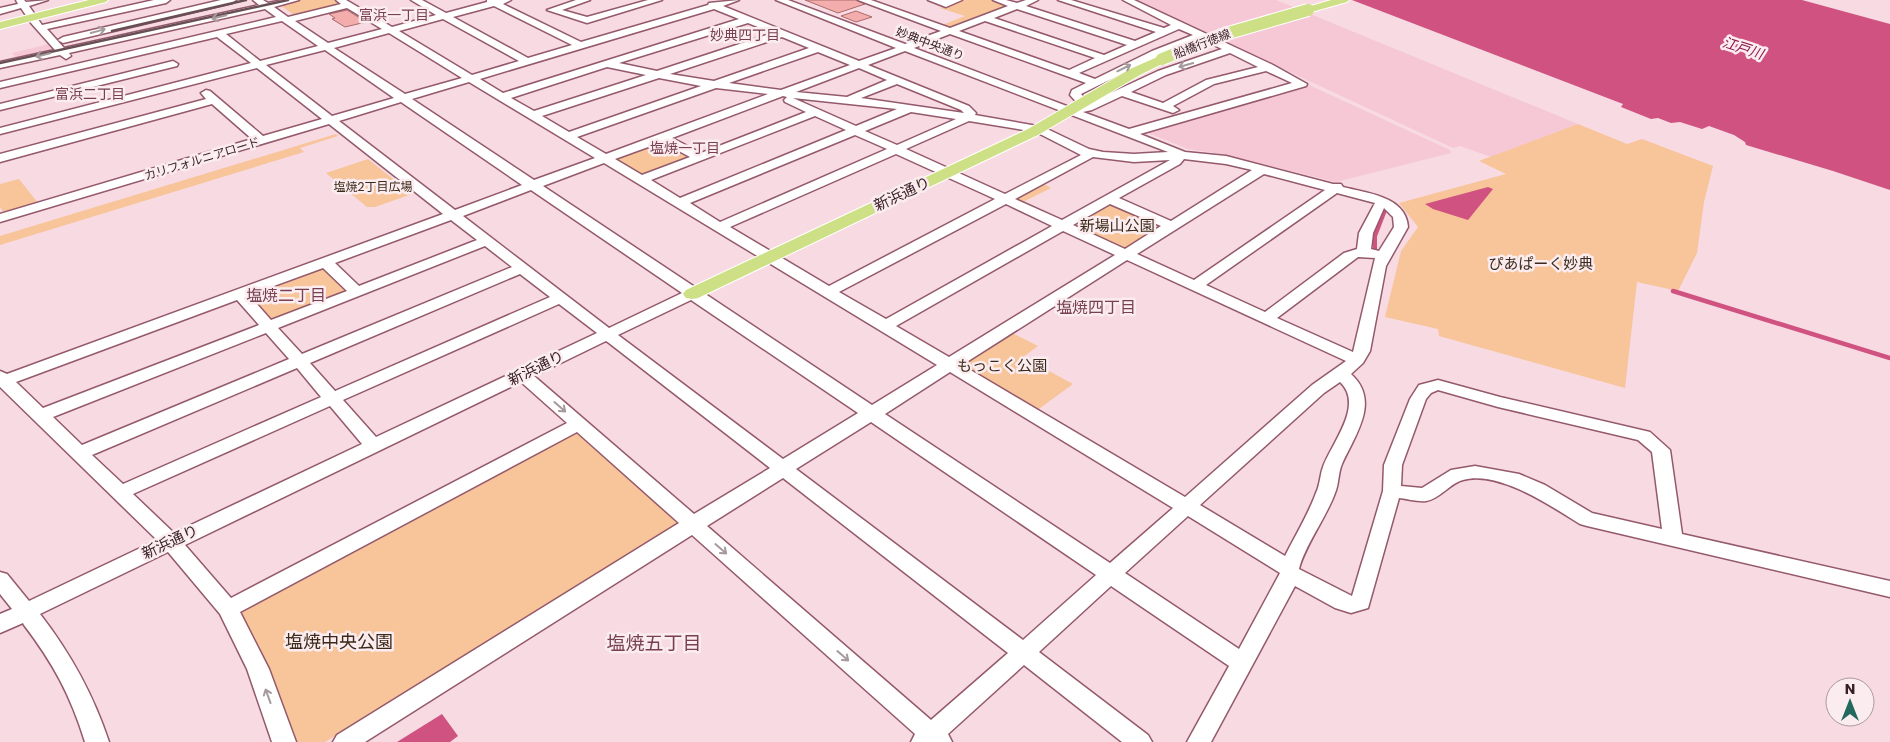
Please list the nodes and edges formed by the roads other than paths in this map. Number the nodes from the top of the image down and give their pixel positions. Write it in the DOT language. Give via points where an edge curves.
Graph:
graph roads {
  1 [pos="44,0"];
  2 [pos="102,0"];
  3 [pos="166,0"];
  4 [pos="232,0"];
  5 [pos="257,0"];
  6 [pos="295,0"];
  7 [pos="415,0"];
  8 [pos="507,0"];
  9 [pos="586,0"];
  10 [pos="658,0"];
  11 [pos="699,0"];
  12 [pos="735,0"];
  13 [pos="780,0"];
  14 [pos="862,0"];
  15 [pos="932,0"];
  16 [pos="958,0"];
  17 [pos="997,0"];
  18 [pos="1034,0"];
  19 [pos="1062,0"];
  20 [pos="1127,0"];
  21 [pos="1343,0"];
  22 [pos="492,2"];
  23 [pos="21,3"];
  24 [pos="345,3"];
  25 [pos="714,6"];
  26 [pos="1017,6"];
  27 [pos="267,7"];
  28 [pos="0,11"];
  29 [pos="614,13"];
  30 [pos="445,16"];
  31 [pos="985,18"];
  32 [pos="32,19"];
  33 [pos="285,19"];
  34 [pos="747,20"];
  35 [pos="1179,24"];
  36 [pos="0,26"];
  37 [pos="645,27"];
  38 [pos="40,28"];
  39 [pos="391,30"];
  40 [pos="949,31"];
  41 [pos="1164,31"];
  42 [pos="218,33"];
  43 [pos="781,34"];
  44 [pos="1202,35"];
  45 [pos="54,42"];
  46 [pos="1135,44"];
  47 [pos="580,46"];
  48 [pos="326,47"];
  49 [pos="155,48"];
  50 [pos="818,48"];
  51 [pos="905,48"];
  52 [pos="1232,49"];
  53 [pos="62,51"];
  54 [pos="0,55"];
  55 [pos="1104,58"];
  56 [pos="528,62"];
  57 [pos="173,64"];
  58 [pos="258,64"];
  59 [pos="607,64"];
  60 [pos="0,65"];
  61 [pos="859,65"];
  62 [pos="76,67"];
  63 [pos="1269,67"];
  64 [pos="658,74"];
  65 [pos="1068,74"];
  66 [pos="472,78"];
  67 [pos="897,80"];
  68 [pos="193,81"];
  69 [pos="1096,83"];
  70 [pos="716,84"];
  71 [pos="0,85"];
  72 [pos="1121,92"];
  73 [pos="780,94"];
  74 [pos="502,97"];
  75 [pos="403,99"];
  76 [pos="214,100"];
  77 [pos="847,100"];
  78 [pos="0,107"];
  79 [pos="1077,107"];
  80 [pos="1163,107"];
  81 [pos="910,108"];
  82 [pos="816,112"];
  83 [pos="534,115"];
  84 [pos="1189,116"];
  85 [pos="968,117"];
  86 [pos="331,120"];
  87 [pos="855,130"];
  88 [pos="0,131"];
  89 [pos="1038,133"];
  90 [pos="1129,133"];
  91 [pos="568,136"];
  92 [pos="662,137"];
  93 [pos="261,141"];
  94 [pos="897,149"];
  95 [pos="1088,153"];
  96 [pos="1181,155"];
  97 [pos="700,157"];
  98 [pos="0,158"];
  99 [pos="605,158"];
  100 [pos="1263,169"];
  101 [pos="948,172"];
  102 [pos="641,180"];
  103 [pos="533,185"];
  104 [pos="1338,187"];
  105 [pos="1006,199"];
  106 [pos="1110,199"];
  107 [pos="679,203"];
  108 [pos="1379,206"];
  109 [pos="453,215"];
  110 [pos="0,218"];
  111 [pos="1064,226"];
  112 [pos="1172,226"];
  113 [pos="719,227"];
  114 [pos="487,241"];
  115 [pos="1364,252"];
  116 [pos="1127,255"];
  117 [pos="1383,256"];
  118 [pos="770,257"];
  119 [pos="325,262"];
  120 [pos="522,268"];
  121 [pos="1195,286"];
  122 [pos="357,292"];
  123 [pos="828,292"];
  124 [pos="240,294"];
  125 [pos="692,294"];
  126 [pos="560,298"];
  127 [pos="1266,319"];
  128 [pos="269,326"];
  129 [pos="885,326"];
  130 [pos="607,334"];
  131 [pos="1357,360"];
  132 [pos="299,361"];
  133 [pos="950,365"];
  134 [pos="1341,374"];
  135 [pos="523,375"];
  136 [pos="2,380"];
  137 [pos="332,399"];
  138 [pos="871,414"];
  139 [pos="42,415"];
  140 [pos="579,424"];
  141 [pos="374,446"];
  142 [pos="79,453"];
  143 [pos="784,469"];
  144 [pos="1392,490"];
  145 [pos="120,493"];
  146 [pos="1186,508"];
  147 [pos="694,524"];
  148 [pos="1674,540"];
  149 [pos="172,542"];
  150 [pos="1290,571"];
  151 [pos="1110,575"];
  152 [pos="0,580"];
  153 [pos="1890,589"];
  154 [pos="228,609"];
  155 [pos="26,611"];
  156 [pos="0,624"];
  157 [pos="1024,652"];
  158 [pos="1242,663"];
  159 [pos="932,739"];
  160 [pos="97,742"];
  161 [pos="284,742"];
  162 [pos="345,742"];
  163 [pos="1140,742"];
  164 [pos="1198,742"];
  1 -- 23 [label="street"];
  2 -- 32 [label="main road"];
  3 -- 38 [label="street"];
  45 -- 4 [label="street, one-way"];
  5 -- 27 [label="street"];
  6 -- 27 [label="street"];
  7 -- 30 [label="street"];
  8 -- 22 [label="street"];
  9 -- 29 [label="street" via="552,10 583,20"];
  10 -- 29 [label="street"];
  11 -- 25 [label="street"];
  12 -- 25 [label="street, カリフォルニアロード"];
  13 -- 51 [label="street, 妙典中央通り"];
  14 -- 40 [label="street"];
  15 -- 16 [label="street" via="946,4"];
  17 -- 26 [label="street"];
  18 -- 26 [label="street"];
  19 -- 41 [label="street"];
  20 -- 35 [label="street"];
  21 -- 79 [label="main road, 船橋行徳線, bridge" via="1233,32 1162,59"];
  22 -- 30 [label="street"];
  22 -- 47 [label="street"];
  23 -- 28 [label="street"];
  23 -- 32 [label="street"];
  24 -- 33 [label="street"];
  24 -- 39 [label="street"];
  25 -- 34 [label="street"];
  25 -- 37 [label="street, カリフォルニアロード"];
  26 -- 31 [label="street"];
  26 -- 46 [label="street"];
  27 -- 33 [label="street"];
  27 -- 53 [label="street, one-way"];
  29 -- 37 [label="street"];
  30 -- 39 [label="street"];
  30 -- 56 [label="street"];
  31 -- 40 [label="street"];
  31 -- 55 [label="street"];
  32 -- 36 [label="main road"];
  32 -- 38 [label="street"];
  33 -- 42 [label="street"];
  33 -- 48 [label="street"];
  34 -- 43 [label="street"];
  34 -- 59 [label="street"];
  35 -- 41 [label="street"];
  35 -- 44 [label="street"];
  37 -- 47 [label="street, カリフォルニアロード"];
  38 -- 45 [label="street"];
  39 -- 48 [label="street"];
  39 -- 66 [label="street"];
  40 -- 51 [label="street"];
  40 -- 65 [label="street"];
  41 -- 46 [label="street"];
  42 -- 49 [label="street"];
  42 -- 58 [label="street"];
  43 -- 50 [label="street"];
  43 -- 64 [label="street"];
  44 -- 52 [label="street"];
  69 -- 44 [label="street, one-way" via="1156,53"];
  45 -- 53 [label="street"];
  45 -- 54 [label="street"];
  46 -- 55 [label="street"];
  47 -- 56 [label="street, カリフォルニアロード"];
  48 -- 58 [label="street"];
  48 -- 75 [label="street"];
  49 -- 57 [label="street"];
  49 -- 62 [label="street"];
  50 -- 61 [label="street"];
  50 -- 70 [label="street"];
  51 -- 61 [label="street"];
  51 -- 79 [label="street, 妙典中央通り"];
  52 -- 63 [label="street"];
  52 -- 72 [label="street, one-way" via="1162,72"];
  53 -- 60 [label="street, one-way"];
  53 -- 62 [label="street"];
  55 -- 65 [label="street"];
  56 -- 66 [label="street, カリフォルニアロード"];
  57 -- 68 [label="street"];
  57 -- 78 [label="street"];
  58 -- 68 [label="street"];
  58 -- 86 [label="street"];
  59 -- 64 [label="street"];
  59 -- 74 [label="street"];
  61 -- 67 [label="street"];
  61 -- 73 [label="street"];
  62 -- 71 [label="street"];
  63 -- 80 [label="street" via="1210,82"];
  63 -- 84 [label="street" via="1302,84"];
  64 -- 70 [label="street"];
  64 -- 83 [label="street"];
  65 -- 69 [label="street"];
  66 -- 74 [label="street"];
  66 -- 75 [label="street, カリフォルニアロード"];
  67 -- 77 [label="street"];
  67 -- 85 [label="street" via="966,108 970,113"];
  68 -- 76 [label="street"];
  68 -- 88 [label="street"];
  69 -- 79 [label="street" via="1075,94"];
  70 -- 73 [label="street"];
  70 -- 91 [label="street"];
  72 -- 79 [label="street" via="1088,108"];
  72 -- 80 [label="street"];
  73 -- 77 [label="street"];
  73 -- 82 [label="street"];
  73 -- 92 [label="street"];
  74 -- 83 [label="street"];
  75 -- 86 [label="street, カリフォルニアロード"];
  75 -- 103 [label="street"];
  76 -- 93 [label="street"];
  76 -- 98 [label="street"];
  77 -- 81 [label="street"];
  79 -- 89 [label="main road, 新浜通り"];
  79 -- 90 [label="street, 妙典中央通り"];
  80 -- 84 [label="street"];
  81 -- 85 [label="street"];
  81 -- 87 [label="street"];
  82 -- 87 [label="street"];
  82 -- 97 [label="street"];
  83 -- 91 [label="street"];
  84 -- 90 [label="street"];
  85 -- 89 [label="street"];
  85 -- 94 [label="street"];
  86 -- 93 [label="street, カリフォルニアロード"];
  86 -- 109 [label="street"];
  87 -- 94 [label="street"];
  87 -- 107 [label="street"];
  89 -- 95 [label="street"];
  89 -- 101 [label="main road, 新浜通り"];
  90 -- 96 [label="street, 妙典中央通り"];
  91 -- 99 [label="street"];
  92 -- 97 [label="street"];
  92 -- 99 [label="street"];
  93 -- 110 [label="street, カリフォルニアロード"];
  94 -- 101 [label="street"];
  94 -- 113 [label="street"];
  95 -- 96 [label="street" via="1134,158"];
  95 -- 105 [label="street"];
  96 -- 100 [label="street" via="1226,160"];
  96 -- 106 [label="street"];
  97 -- 102 [label="street"];
  99 -- 102 [label="street"];
  99 -- 103 [label="street"];
  100 -- 104 [label="street"];
  100 -- 112 [label="street"];
  101 -- 105 [label="street"];
  101 -- 118 [label="main road, 新浜通り"];
  102 -- 107 [label="street"];
  103 -- 109 [label="street"];
  103 -- 125 [label="street"];
  104 -- 117 [label="street" via="1381,201 1400,216 1402,227"];
  104 -- 121 [label="street"];
  105 -- 111 [label="street"];
  105 -- 123 [label="street"];
  106 -- 111 [label="street"];
  106 -- 112 [label="street"];
  107 -- 113 [label="street"];
  108 -- 115 [label="street" via="1366,233"];
  109 -- 114 [label="street"];
  109 -- 119 [label="street"];
  111 -- 116 [label="street"];
  111 -- 129 [label="street"];
  112 -- 116 [label="street"];
  113 -- 118 [label="street"];
  114 -- 120 [label="street"];
  114 -- 122 [label="street"];
  115 -- 117 [label="street"];
  115 -- 127 [label="street" via="1349,256"];
  116 -- 121 [label="street"];
  116 -- 133 [label="street"];
  117 -- 131 [label="street" via="1362,351"];
  118 -- 123 [label="street"];
  118 -- 125 [label="main road, 新浜通り"];
  119 -- 122 [label="street"];
  119 -- 124 [label="street"];
  120 -- 126 [label="street"];
  120 -- 132 [label="street"];
  121 -- 127 [label="street"];
  122 -- 128 [label="street"];
  123 -- 129 [label="street"];
  124 -- 128 [label="street"];
  124 -- 136 [label="street"];
  125 -- 130 [label="street, 新浜通り"];
  125 -- 138 [label="street"];
  126 -- 130 [label="street"];
  126 -- 137 [label="street"];
  127 -- 131 [label="street"];
  128 -- 132 [label="street"];
  128 -- 139 [label="street"];
  129 -- 133 [label="street"];
  130 -- 135 [label="street, 新浜通り"];
  130 -- 143 [label="street"];
  131 -- 134 [label="street"];
  132 -- 137 [label="street"];
  132 -- 142 [label="street"];
  133 -- 138 [label="street"];
  133 -- 146 [label="street"];
  134 -- 146 [label="street" via="1318,389"];
  134 -- 150 [label="street" via="1355,390 1354,422 1332,466 1326,494"];
  135 -- 140 [label="street, one-way"];
  135 -- 141 [label="street, 新浜通り"];
  136 -- 139 [label="street"];
  137 -- 141 [label="street"];
  137 -- 145 [label="street"];
  138 -- 143 [label="street"];
  138 -- 151 [label="street"];
  139 -- 142 [label="street"];
  140 -- 147 [label="street"];
  140 -- 154 [label="street"];
  141 -- 149 [label="street, 新浜通り"];
  142 -- 145 [label="street"];
  143 -- 147 [label="street"];
  143 -- 157 [label="street"];
  144 -- 148 [label="street" via="1426,495 1457,474 1476,472 1513,479 1587,520"];
  144 -- 148 [label="street" via="1393,465 1418,399 1425,389 1438,385 1644,436 1662,450"];
  144 -- 150 [label="street" via="1361,602 1350,605 1342,602"];
  145 -- 149 [label="street"];
  146 -- 150 [label="street"];
  146 -- 151 [label="street"];
  147 -- 159 [label="street, one-way"];
  147 -- 162 [label="street"];
  148 -- 153 [label="street"];
  149 -- 154 [label="street"];
  149 -- 155 [label="street, 新浜通り"];
  150 -- 158 [label="street"];
  151 -- 157 [label="street"];
  151 -- 158 [label="street"];
  152 -- 155 [label="street"];
  161 -- 154 [label="street, one-way" via="258,669"];
  155 -- 156 [label="street, 新浜通り"];
  155 -- 160 [label="street" via="69,670"];
  157 -- 159 [label="street"];
  157 -- 163 [label="street"];
  158 -- 164 [label="street"];
}
